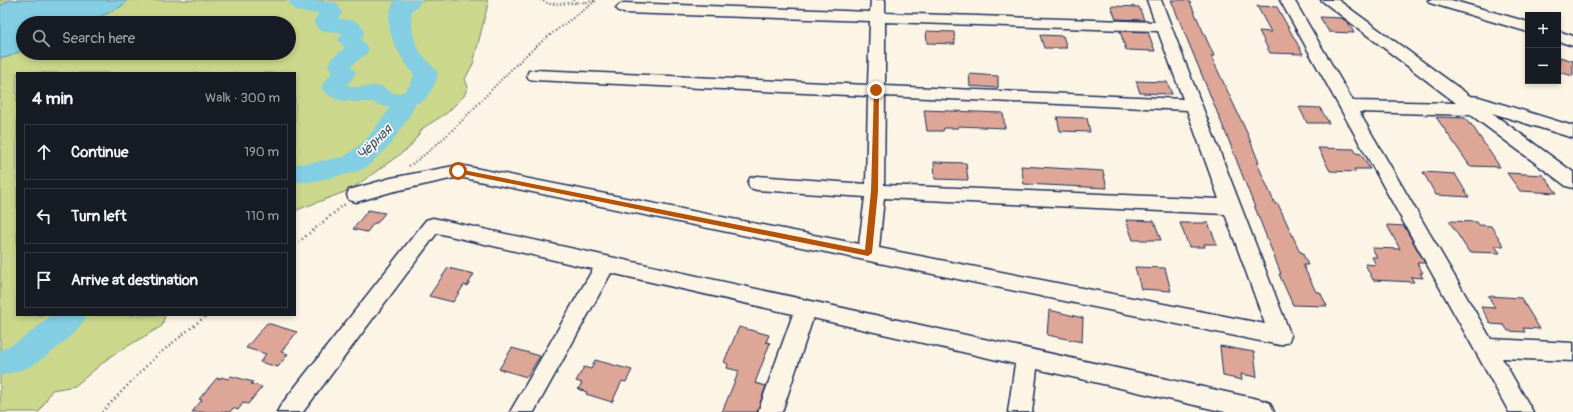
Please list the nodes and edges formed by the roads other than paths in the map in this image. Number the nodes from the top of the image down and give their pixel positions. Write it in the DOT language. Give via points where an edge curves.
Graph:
graph roads {
  1 [pos="878,0"];
  2 [pos="1154,0"];
  3 [pos="1287,0"];
  4 [pos="1328,0"];
  5 [pos="1435,0"];
  6 [pos="624,8"];
  7 [pos="878,18"];
  8 [pos="1164,27"];
  9 [pos="1525,27"];
  10 [pos="1561,37"];
  11 [pos="1573,41"];
  12 [pos="535,76"];
  13 [pos="876,90"];
  14 [pos="1460,97"];
  15 [pos="1194,105"];
  16 [pos="1348,106"];
  17 [pos="1475,109"];
  18 [pos="1573,132"];
  19 [pos="1573,181"];
  20 [pos="757,184"];
  21 [pos="875,191"];
  22 [pos="356,195"];
  23 [pos="1232,207"];
  24 [pos="868,253"];
  25 [pos="606,264"];
  26 [pos="806,308"];
  27 [pos="1486,348"];
  28 [pos="1573,352"];
  29 [pos="1027,358"];
  30 [pos="1262,411"];
  31 [pos="289,412"];
  32 [pos="522,412"];
  33 [pos="770,412"];
  34 [pos="1020,412"];
  35 [pos="1521,412"];
  1 -- 7 [label="street"];
  2 -- 8 [label="street"];
  3 -- 16 [label="street"];
  4 -- 14 [label="street"];
  5 -- 9 [label="street"];
  6 -- 7 [label="street"];
  7 -- 8 [label="street"];
  7 -- 13 [label="street"];
  8 -- 15 [label="street"];
  10 -- 11 [label="street"];
  12 -- 13 [label="street"];
  13 -- 15 [label="street"];
  13 -- 21 [label="street"];
  14 -- 17 [label="street"];
  14 -- 18 [label="street"];
  15 -- 23 [label="street"];
  16 -- 17 [label="street"];
  16 -- 27 [label="street"];
  17 -- 19 [label="street"];
  20 -- 21 [label="street"];
  21 -- 23 [label="street"];
  21 -- 24 [label="street"];
  22 -- 24 [label="street" via="458,171"];
  23 -- 24 [label="street" via="1280,336"];
  25 -- 26 [label="street"];
  25 -- 31 [label="street" via="433,225"];
  25 -- 32 [label="street"];
  26 -- 29 [label="street"];
  26 -- 33 [label="street"];
  27 -- 28 [label="street"];
  27 -- 35 [label="street"];
  29 -- 30 [label="street"];
  29 -- 34 [label="street"];
}
